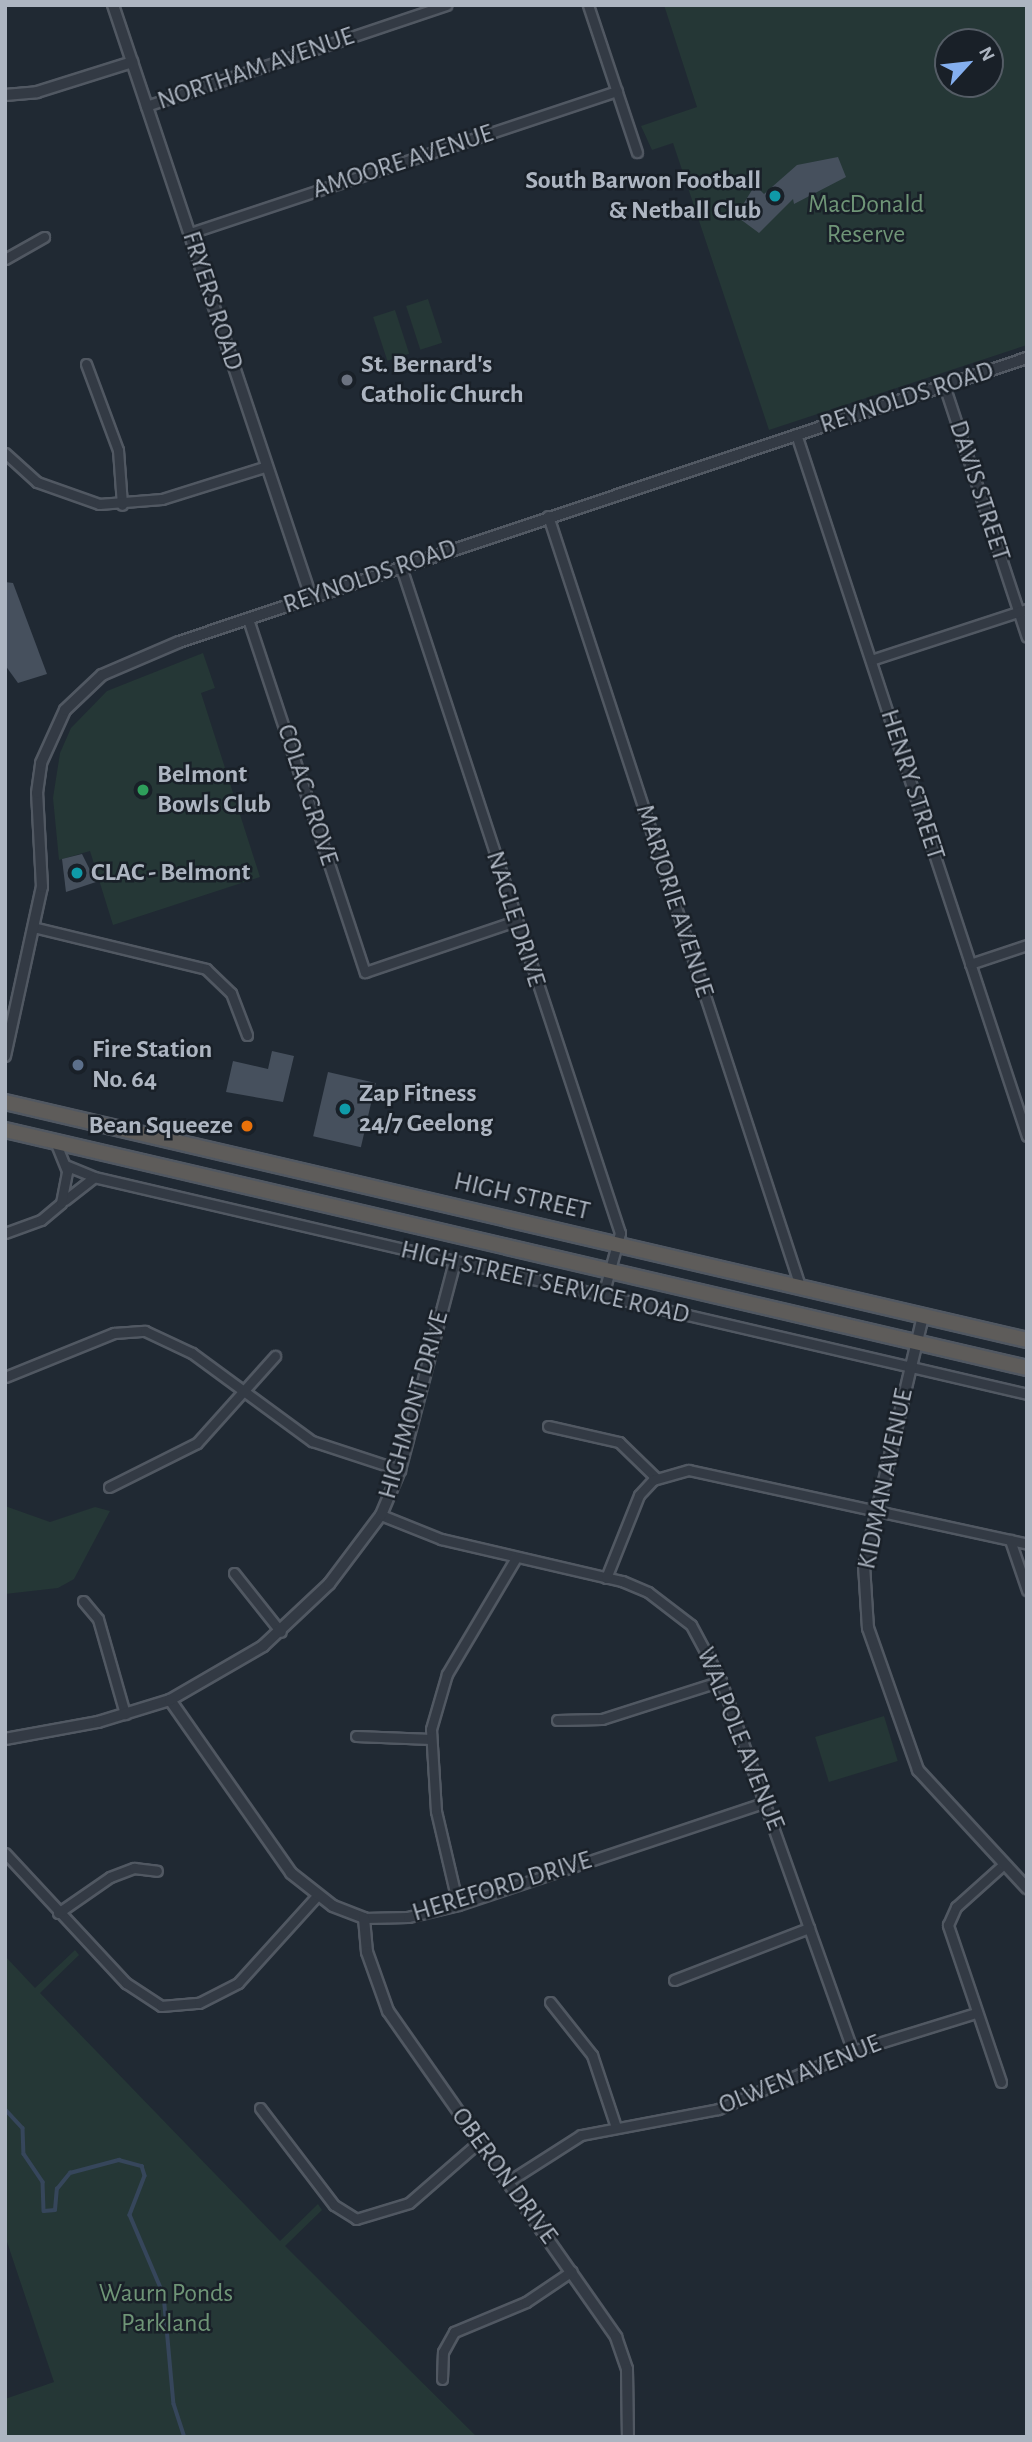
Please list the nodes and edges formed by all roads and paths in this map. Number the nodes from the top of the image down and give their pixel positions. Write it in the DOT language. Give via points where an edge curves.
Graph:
graph roads {
  1 [pos="113,5"];
  2 [pos="446,5"];
  3 [pos="588,5"];
  4 [pos="132,62"];
  5 [pos="617,92"];
  6 [pos="5,95"];
  7 [pos="146,106"];
  8 [pos="637,152"];
  9 [pos="190,233"];
  10 [pos="44,237"];
  11 [pos="5,259"];
  12 [pos="1027,358"];
  13 [pos="86,364"];
  14 [pos="944,385"];
  15 [pos="796,434"];
  16 [pos="5,453"];
  17 [pos="267,466"];
  18 [pos="122,505"];
  19 [pos="548,516"];
  20 [pos="401,567"];
  21 [pos="311,597"];
  22 [pos="1022,610"];
  23 [pos="248,619"];
  24 [pos="1027,637"];
  25 [pos="871,660"];
  26 [pos="516,922"];
  27 [pos="37,928"];
  28 [pos="1027,945"];
  29 [pos="970,964"];
  30 [pos="247,1035"];
  31 [pos="5,1056"];
  32 [pos="5,1102"];
  33 [pos="5,1130"];
  34 [pos="1027,1136"];
  35 [pos="55,1142"];
  36 [pos="65,1165"];
  37 [pos="94,1177"];
  38 [pos="61,1203"];
  39 [pos="5,1233"];
  40 [pos="618,1244"];
  41 [pos="455,1262"];
  42 [pos="610,1271"];
  43 [pos="800,1286"];
  44 [pos="603,1295"];
  45 [pos="923,1316"];
  46 [pos="1027,1340"];
  47 [pos="917,1342"];
  48 [pos="275,1356"];
  49 [pos="1027,1368"];
  50 [pos="909,1369"];
  51 [pos="5,1377"];
  52 [pos="245,1393"];
  53 [pos="1027,1394"];
  54 [pos="548,1426"];
  55 [pos="401,1470"];
  56 [pos="656,1478"];
  57 [pos="109,1487"];
  58 [pos="877,1506"];
  59 [pos="381,1515"];
  60 [pos="1010,1540"];
  61 [pos="1027,1544"];
  62 [pos="516,1558"];
  63 [pos="234,1573"];
  64 [pos="606,1578"];
  65 [pos="1027,1590"];
  66 [pos="83,1601"];
  67 [pos="281,1632"];
  68 [pos="721,1681"];
  69 [pos="170,1700"];
  70 [pos="125,1714"];
  71 [pos="557,1720"];
  72 [pos="356,1736"];
  73 [pos="5,1739"];
  74 [pos="431,1739"];
  75 [pos="763,1803"];
  76 [pos="5,1853"];
  77 [pos="1004,1864"];
  78 [pos="157,1871"];
  79 [pos="1027,1888"];
  80 [pos="317,1896"];
  81 [pos="458,1905"];
  82 [pos="58,1913"];
  83 [pos="364,1918"];
  84 [pos="809,1928"];
  85 [pos="674,1980"];
  86 [pos="550,2002"];
  87 [pos="976,2013"];
  88 [pos="853,2051"];
  89 [pos="1001,2082"];
  90 [pos="260,2108"];
  91 [pos="616,2127"];
  92 [pos="480,2142"];
  93 [pos="509,2181"];
  94 [pos="572,2271"];
  95 [pos="442,2379"];
  96 [pos="628,2437"];
  1 -- 4 [label="street, FRYERS ROAD"];
  2 -- 7 [label="street, NORTHAM AVENUE"];
  3 -- 5 [label="street"];
  4 -- 6 [label="street" via="45,90"];
  4 -- 7 [label="street, FRYERS ROAD"];
  5 -- 8 [label="street"];
  5 -- 9 [label="street, AMOORE AVENUE"];
  7 -- 9 [label="street, FRYERS ROAD"];
  9 -- 17 [label="street, FRYERS ROAD"];
  10 -- 11 [label="street"];
  12 -- 14 [label="street, REYNOLDS ROAD"];
  13 -- 18 [label="street" via="118,450"];
  14 -- 15 [label="street, REYNOLDS ROAD"];
  14 -- 22 [label="street, DAVIS STREET"];
  15 -- 19 [label="street, REYNOLDS ROAD"];
  15 -- 25 [label="street, HENRY STREET"];
  16 -- 18 [label="street" via="37,482 68,497"];
  17 -- 18 [label="street" via="162,499"];
  17 -- 21 [label="street, FRYERS ROAD"];
  19 -- 20 [label="street, REYNOLDS ROAD"];
  19 -- 43 [label="street, MARJORIE AVENUE"];
  20 -- 21 [label="street, REYNOLDS ROAD"];
  20 -- 26 [label="street, NAGLE DRIVE"];
  21 -- 23 [label="street, REYNOLDS ROAD"];
  22 -- 24 [label="street, DAVIS STREET"];
  22 -- 25 [label="street"];
  23 -- 26 [label="street, COLAC GROVE" via="365,972"];
  23 -- 27 [label="street, REYNOLDS ROAD" via="123,663 65,710 48,739 37,793 42,887"];
  25 -- 29 [label="street, HENRY STREET"];
  26 -- 40 [label="street, NAGLE DRIVE" via="620,1233"];
  27 -- 30 [label="street" via="206,969 231,993"];
  27 -- 31 [label="street, REYNOLDS ROAD"];
  28 -- 29 [label="street"];
  29 -- 34 [label="street, HENRY STREET"];
  32 -- 40 [label="highway, HIGH STREET"];
  33 -- 35 [label="highway, HIGH STREET"];
  35 -- 36 [label="street"];
  35 -- 42 [label="highway, HIGH STREET"];
  36 -- 37 [label="street, HIGH STREET SERVICE ROAD"];
  36 -- 38 [label="street"];
  37 -- 38 [label="street"];
  37 -- 41 [label="street, HIGH STREET SERVICE ROAD"];
  38 -- 39 [label="street" via="41,1220"];
  40 -- 42 [label="street, NAGLE DRIVE"];
  40 -- 43 [label="highway, HIGH STREET"];
  41 -- 44 [label="street, HIGH STREET SERVICE ROAD"];
  41 -- 55 [label="street, HIGHMONT DRIVE"];
  42 -- 44 [label="street"];
  42 -- 47 [label="highway, HIGH STREET"];
  43 -- 45 [label="highway, HIGH STREET"];
  44 -- 50 [label="street, HIGH STREET SERVICE ROAD"];
  45 -- 46 [label="highway, HIGH STREET"];
  45 -- 47 [label="street, KIDMAN AVENUE"];
  47 -- 49 [label="highway, HIGH STREET"];
  47 -- 50 [label="street, KIDMAN AVENUE"];
  48 -- 52 [label="street"];
  50 -- 53 [label="street, HIGH STREET SERVICE ROAD"];
  50 -- 58 [label="street, KIDMAN AVENUE"];
  51 -- 52 [label="street" via="130,1330 174,1342"];
  52 -- 55 [label="street" via="312,1441"];
  52 -- 57 [label="street" via="181,1455"];
  54 -- 56 [label="street" via="619,1442"];
  55 -- 59 [label="street, HIGHMONT DRIVE"];
  56 -- 58 [label="street" via="689,1469"];
  56 -- 64 [label="street" via="629,1512"];
  58 -- 60 [label="street"];
  58 -- 77 [label="street, KIDMAN AVENUE" via="863,1598 911,1755 936,1794"];
  59 -- 62 [label="street, WALPOLE AVENUE"];
  59 -- 67 [label="street, HIGHMONT DRIVE" via="329,1584"];
  60 -- 61 [label="street"];
  60 -- 65 [label="street"];
  62 -- 64 [label="street, WALPOLE AVENUE"];
  62 -- 74 [label="street" via="447,1674"];
  63 -- 67 [label="street"];
  64 -- 68 [label="street, WALPOLE AVENUE" via="648,1592 674,1609 706,1646"];
  66 -- 70 [label="street" via="98,1619"];
  67 -- 69 [label="street, HIGHMONT DRIVE"];
  68 -- 71 [label="street" via="602,1719"];
  68 -- 75 [label="street, WALPOLE AVENUE"];
  69 -- 70 [label="street, HIGHMONT DRIVE"];
  69 -- 80 [label="street, HEREFORD DRIVE" via="249,1818"];
  70 -- 73 [label="street, HIGHMONT DRIVE"];
  72 -- 74 [label="street"];
  74 -- 81 [label="street" via="436,1811"];
  75 -- 81 [label="street, HEREFORD DRIVE"];
  75 -- 84 [label="street, WALPOLE AVENUE"];
  76 -- 82 [label="street"];
  77 -- 79 [label="street, KIDMAN AVENUE"];
  77 -- 87 [label="street" via="956,1907 948,1926"];
  78 -- 82 [label="street" via="134,1868 110,1877"];
  80 -- 82 [label="street" via="238,1983 175,2008 138,1994"];
  80 -- 83 [label="street, HEREFORD DRIVE"];
  81 -- 83 [label="street, HEREFORD DRIVE" via="408,1917"];
  83 -- 92 [label="street, OBERON DRIVE" via="367,1952 388,2011"];
  84 -- 85 [label="street"];
  84 -- 88 [label="street, WALPOLE AVENUE"];
  86 -- 91 [label="street" via="592,2055"];
  87 -- 88 [label="street, OLWEN AVENUE"];
  87 -- 89 [label="street"];
  88 -- 91 [label="street, OLWEN AVENUE" via="734,2104"];
  90 -- 92 [label="street" via="334,2204 356,2219 409,2203"];
  91 -- 93 [label="street, OLWEN AVENUE" via="562,2145"];
  92 -- 93 [label="street, OBERON DRIVE"];
  93 -- 94 [label="street, OBERON DRIVE"];
  94 -- 95 [label="street" via="519,2306 454,2332 443,2352"];
  94 -- 96 [label="street, OBERON DRIVE" via="623,2352"];
}
